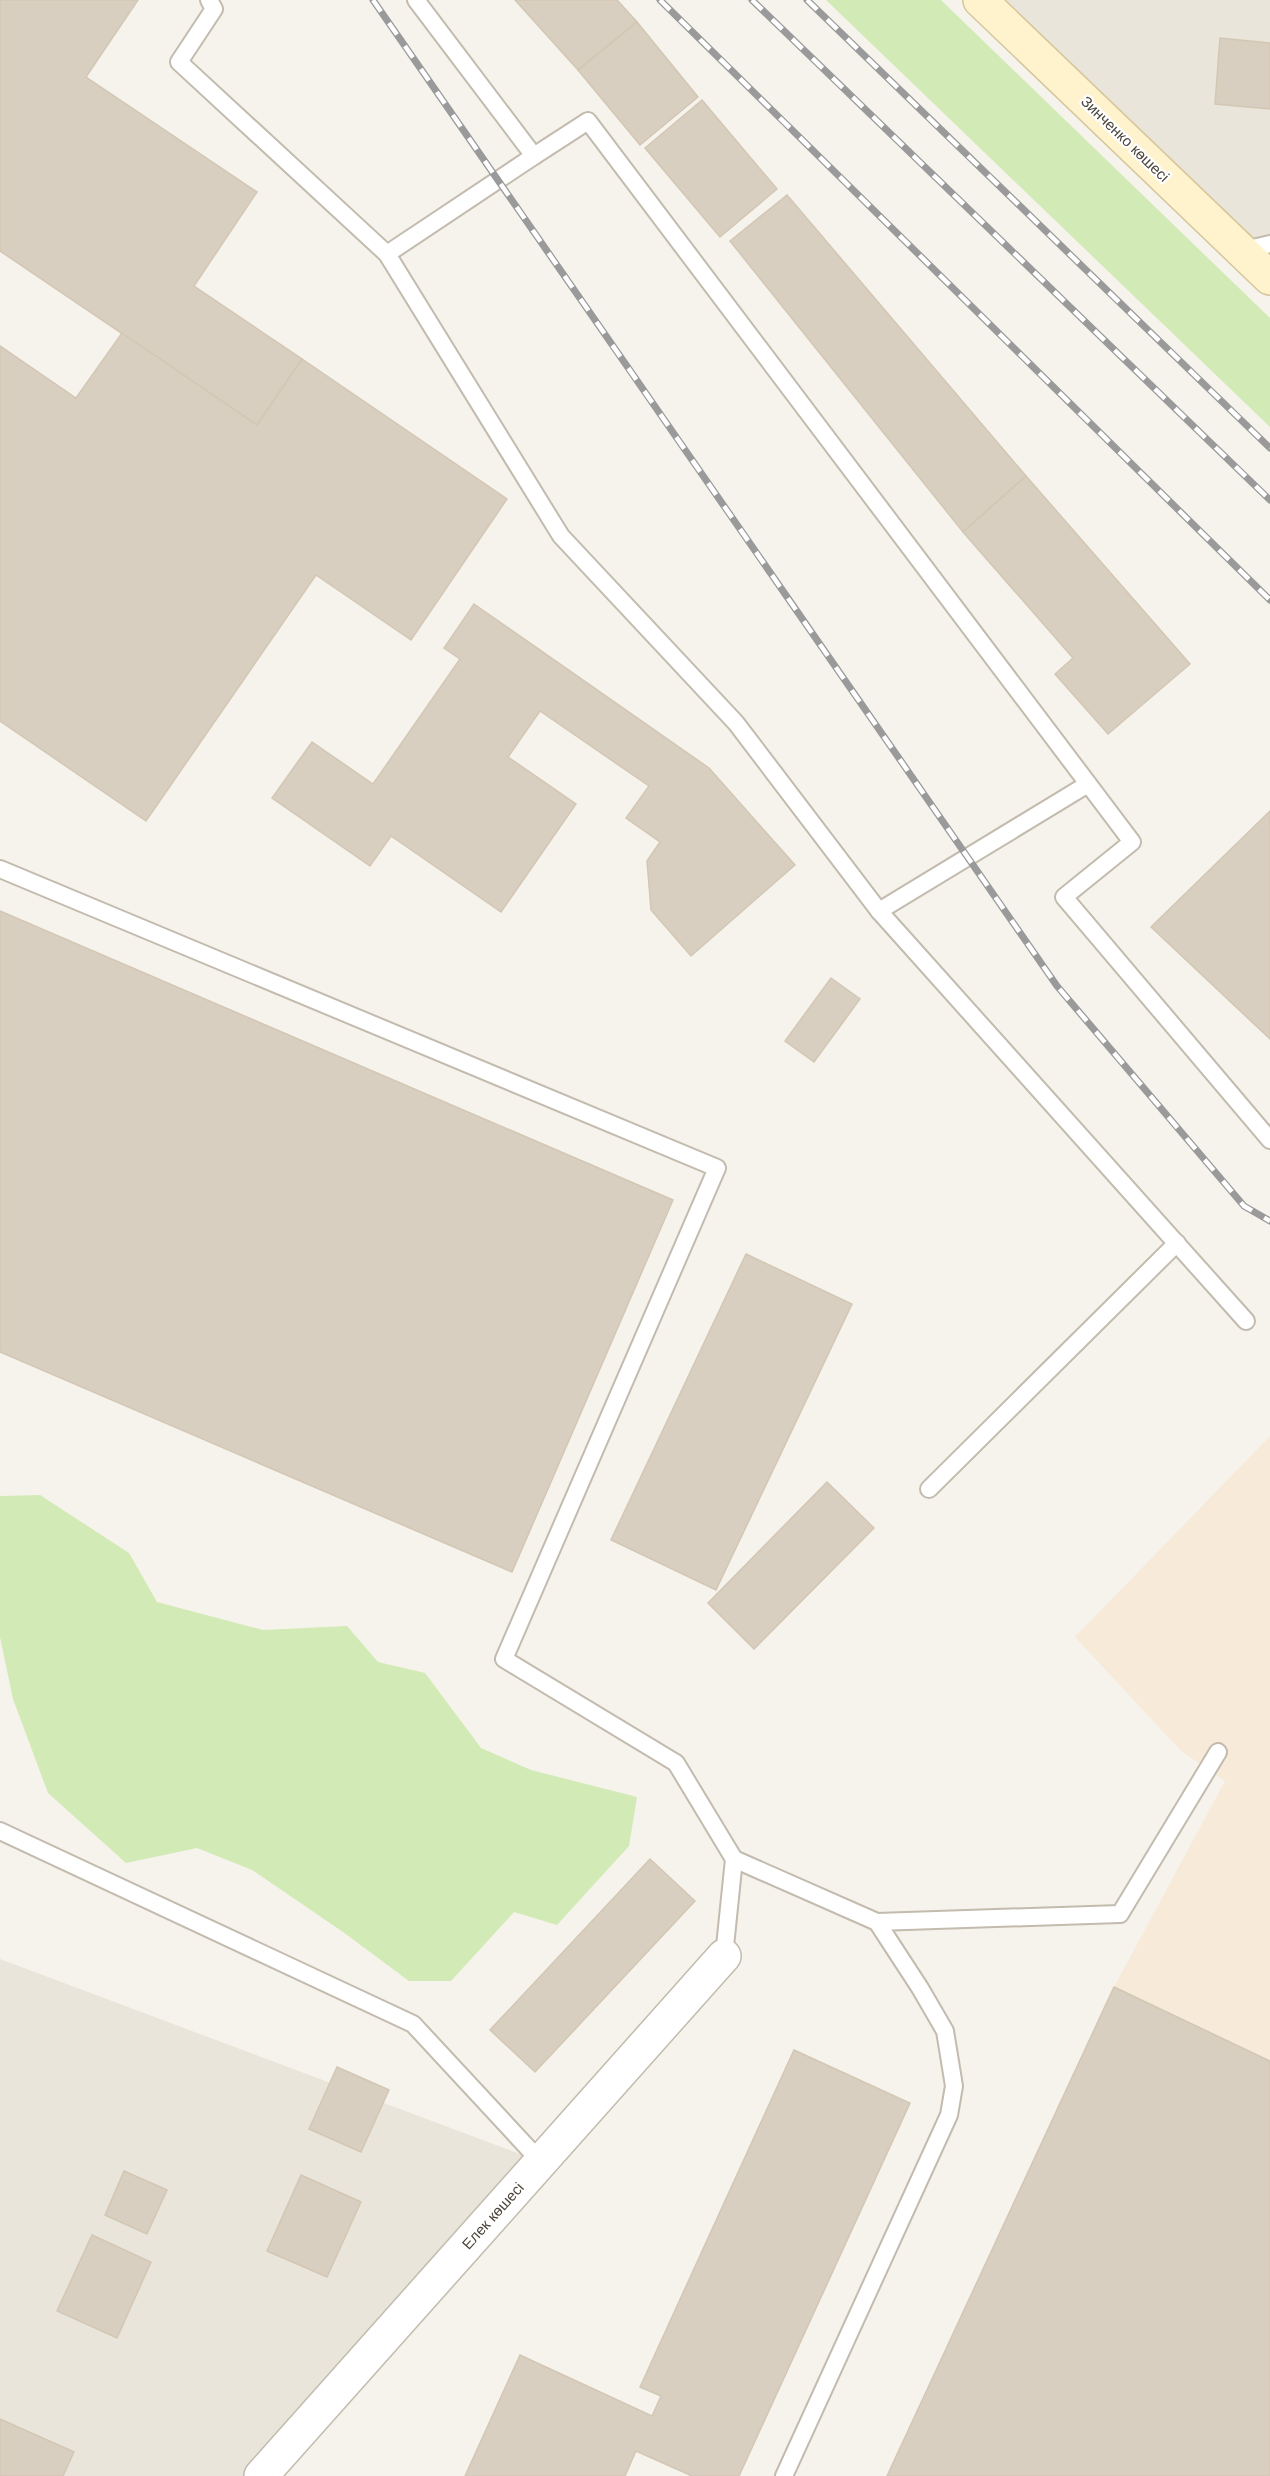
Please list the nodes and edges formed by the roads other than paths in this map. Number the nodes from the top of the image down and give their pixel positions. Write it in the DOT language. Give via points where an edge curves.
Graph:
graph roads {
  1 [pos="209,0"];
  2 [pos="416,0"];
  3 [pos="980,0"];
  4 [pos="534,156"];
  5 [pos="1255,247"];
  6 [pos="387,254"];
  7 [pos="1270,278"];
  8 [pos="1088,783"];
  9 [pos="0,869"];
  10 [pos="879,911"];
  11 [pos="1270,1140"];
  12 [pos="1177,1243"];
  13 [pos="1246,1321"];
  14 [pos="929,1489"];
  15 [pos="1218,1752"];
  16 [pos="0,1831"];
  17 [pos="734,1859"];
  18 [pos="877,1922"];
  19 [pos="724,1956"];
  20 [pos="541,2162"];
  21 [pos="261,2476"];
  22 [pos="784,2476"];
  1 -- 6 [label="lane" via="214,9 179,62"];
  2 -- 4 [label="lane"];
  3 -- 5 [label="street, Зинченко көшесі"];
  4 -- 6 [label="lane"];
  4 -- 8 [label="lane" via="588,121"];
  5 -- 7 [label="street, Зинченко көшесі"];
  6 -- 10 [label="lane" via="561,536 736,723"];
  8 -- 10 [label="lane"];
  8 -- 11 [label="lane" via="1132,842 1064,897"];
  9 -- 17 [label="lane" via="717,1168 504,1659 676,1763"];
  10 -- 12 [label="lane"];
  12 -- 13 [label="lane"];
  12 -- 14 [label="lane"];
  15 -- 18 [label="lane" via="1120,1914"];
  16 -- 20 [label="lane" via="413,2024"];
  17 -- 18 [label="lane"];
  17 -- 19 [label="lane"];
  18 -- 22 [label="lane" via="945,2031 954,2086 951,2105"];
  19 -- 20 [label="street, Елек көшесі"];
  20 -- 21 [label="street, Елек көшесі"];
}
